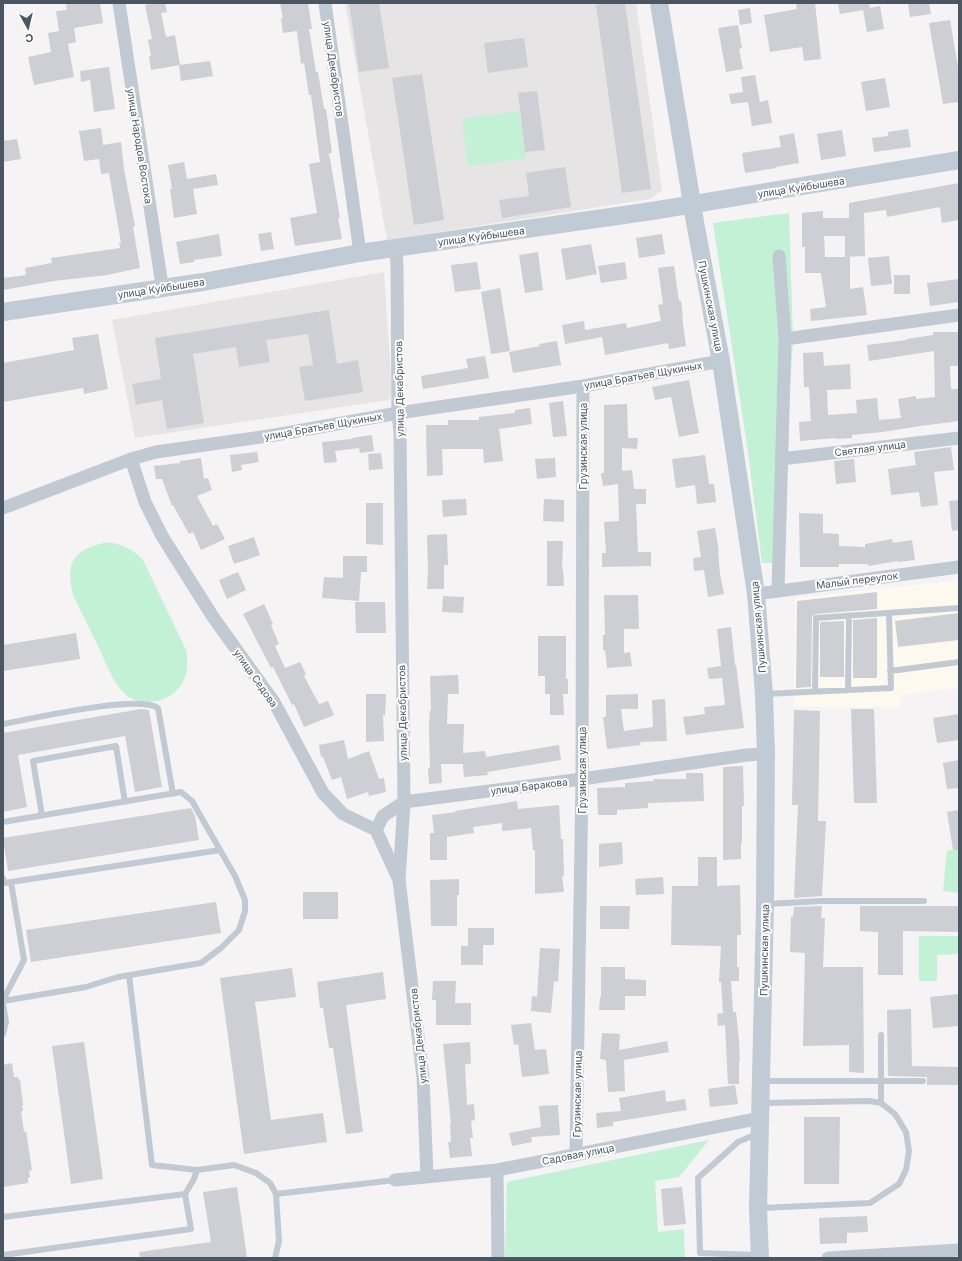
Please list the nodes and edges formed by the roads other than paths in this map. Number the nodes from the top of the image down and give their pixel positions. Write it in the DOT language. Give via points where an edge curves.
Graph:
graph roads {
  1 [pos="119,3"];
  2 [pos="325,3"];
  3 [pos="664,4"];
  4 [pos="959,160"];
  5 [pos="693,204"];
  6 [pos="396,248"];
  7 [pos="360,253"];
  8 [pos="779,256"];
  9 [pos="164,288"];
  10 [pos="3,312"];
  11 [pos="959,315"];
  12 [pos="785,339"];
  13 [pos="721,361"];
  14 [pos="583,386"];
  15 [pos="398,413"];
  16 [pos="959,438"];
  17 [pos="781,458"];
  18 [pos="131,459"];
  19 [pos="3,508"];
  20 [pos="959,567"];
  21 [pos="778,590"];
  22 [pos="756,594"];
  23 [pos="959,608"];
  24 [pos="889,614"];
  25 [pos="849,616"];
  26 [pos="959,662"];
  27 [pos="890,671"];
  28 [pos="848,690"];
  29 [pos="815,692"];
  30 [pos="764,694"];
  31 [pos="3,724"];
  32 [pos="766,754"];
  33 [pos="582,779"];
  34 [pos="173,794"];
  35 [pos="125,802"];
  36 [pos="404,802"];
  37 [pos="42,815"];
  38 [pos="3,822"];
  39 [pos="376,830"];
  40 [pos="220,850"];
  41 [pos="3,878"];
  42 [pos="398,880"];
  43 [pos="11,882"];
  44 [pos="924,901"];
  45 [pos="765,904"];
  46 [pos="129,975"];
  47 [pos="3,1001"];
  48 [pos="3,1034"];
  49 [pos="881,1034"];
  50 [pos="761,1081"];
  51 [pos="882,1081"];
  52 [pos="923,1081"];
  53 [pos="881,1103"];
  54 [pos="761,1118"];
  55 [pos="576,1154"];
  56 [pos="197,1170"];
  57 [pos="497,1170"];
  58 [pos="427,1176"];
  59 [pos="395,1180"];
  60 [pos="185,1194"];
  61 [pos="276,1194"];
  62 [pos="758,1209"];
  63 [pos="3,1217"];
  64 [pos="959,1250"];
  65 [pos="3,1255"];
  66 [pos="760,1256"];
  67 [pos="275,1258"];
  68 [pos="498,1258"];
  69 [pos="828,1258"];
  1 -- 9 [label="street, улица Народов Востока"];
  2 -- 7 [label="street, улица Декабристов"];
  3 -- 5 [label="street, Пушкинская улица"];
  4 -- 5 [label="street, улица Куйбышева"];
  5 -- 6 [label="street, улица Куйбышева"];
  5 -- 13 [label="street, Пушкинская улица"];
  6 -- 7 [label="street, улица Куйбышева"];
  6 -- 15 [label="street, улица Декабристов"];
  7 -- 9 [label="street, улица Куйбышева"];
  8 -- 12 [label="street"];
  9 -- 10 [label="street, улица Куйбышева"];
  11 -- 12 [label="street"];
  12 -- 17 [label="street"];
  13 -- 14 [label="street, улица Братьев Щукиных"];
  13 -- 22 [label="street, Пушкинская улица"];
  14 -- 15 [label="street, улица Братьев Щукиных"];
  14 -- 33 [label="street, Грузинская улица"];
  15 -- 18 [label="street, улица Братьев Щукиных" via="275,435 156,452"];
  15 -- 36 [label="street, улица Декабристов"];
  16 -- 17 [label="street, Светлая улица"];
  17 -- 21 [label="street"];
  18 -- 19 [label="street, улица Братьев Щукиных"];
  18 -- 39 [label="street, улица Седова" via="145,502 162,536 213,617 274,702 323,793 343,814"];
  20 -- 21 [label="street, Малый переулок"];
  21 -- 22 [label="street, Малый переулок"];
  22 -- 30 [label="street, Пушкинская улица"];
  23 -- 24 [label="lane"];
  24 -- 25 [label="lane"];
  24 -- 27 [label="lane"];
  25 -- 28 [label="lane"];
  25 -- 29 [label="lane" via="816,618"];
  26 -- 27 [label="lane"];
  27 -- 28 [label="lane" via="891,688"];
  28 -- 29 [label="lane"];
  29 -- 30 [label="lane"];
  30 -- 32 [label="street, Пушкинская улица"];
  31 -- 34 [label="lane" via="113,705 144,704 156,707"];
  32 -- 33 [label="street, улица Баракова"];
  32 -- 45 [label="street, Пушкинская улица"];
  33 -- 36 [label="street, улица Баракова"];
  33 -- 55 [label="street, Грузинская улица"];
  34 -- 35 [label="lane"];
  34 -- 40 [label="lane" via="181,792 192,801"];
  35 -- 37 [label="lane"];
  35 -- 37 [label="lane" via="116,746 33,761"];
  36 -- 39 [label="street, улица Баракова" via="383,816"];
  36 -- 42 [label="street, улица Декабристов"];
  37 -- 38 [label="lane"];
  39 -- 42 [label="street"];
  40 -- 43 [label="lane"];
  40 -- 46 [label="lane" via="245,900 245,911 239,930 201,963"];
  41 -- 43 [label="lane" via="4,884"];
  42 -- 58 [label="street, улица Декабристов" via="423,1077"];
  43 -- 47 [label="lane" via="24,960"];
  44 -- 45 [label="lane"];
  45 -- 50 [label="street, Пушкинская улица"];
  46 -- 47 [label="lane" via="86,987"];
  46 -- 56 [label="lane" via="152,1165"];
  47 -- 48 [label="lane" via="6,1022"];
  49 -- 51 [label="lane"];
  50 -- 51 [label="lane"];
  50 -- 54 [label="street, Пушкинская улица"];
  51 -- 52 [label="lane"];
  51 -- 53 [label="lane"];
  53 -- 54 [label="lane" via="869,1101"];
  53 -- 62 [label="lane" via="895,1114 906,1132 909,1151 906,1170 899,1184 870,1203"];
  54 -- 55 [label="street, Садовая улица"];
  54 -- 62 [label="street, Пушкинская улица"];
  54 -- 66 [label="lane" via="698,1178 700,1253"];
  55 -- 57 [label="street, Садовая улица"];
  56 -- 60 [label="lane"];
  56 -- 61 [label="lane" via="234,1165 256,1173 270,1183"];
  57 -- 58 [label="street, Садовая улица"];
  57 -- 68 [label="street"];
  58 -- 59 [label="street, Садовая улица"];
  59 -- 61 [label="lane"];
  60 -- 63 [label="lane"];
  60 -- 65 [label="lane" via="191,1229"];
  61 -- 67 [label="lane" via="279,1241"];
  62 -- 66 [label="street, Пушкинская улица"];
  64 -- 69 [label="street"];
}
